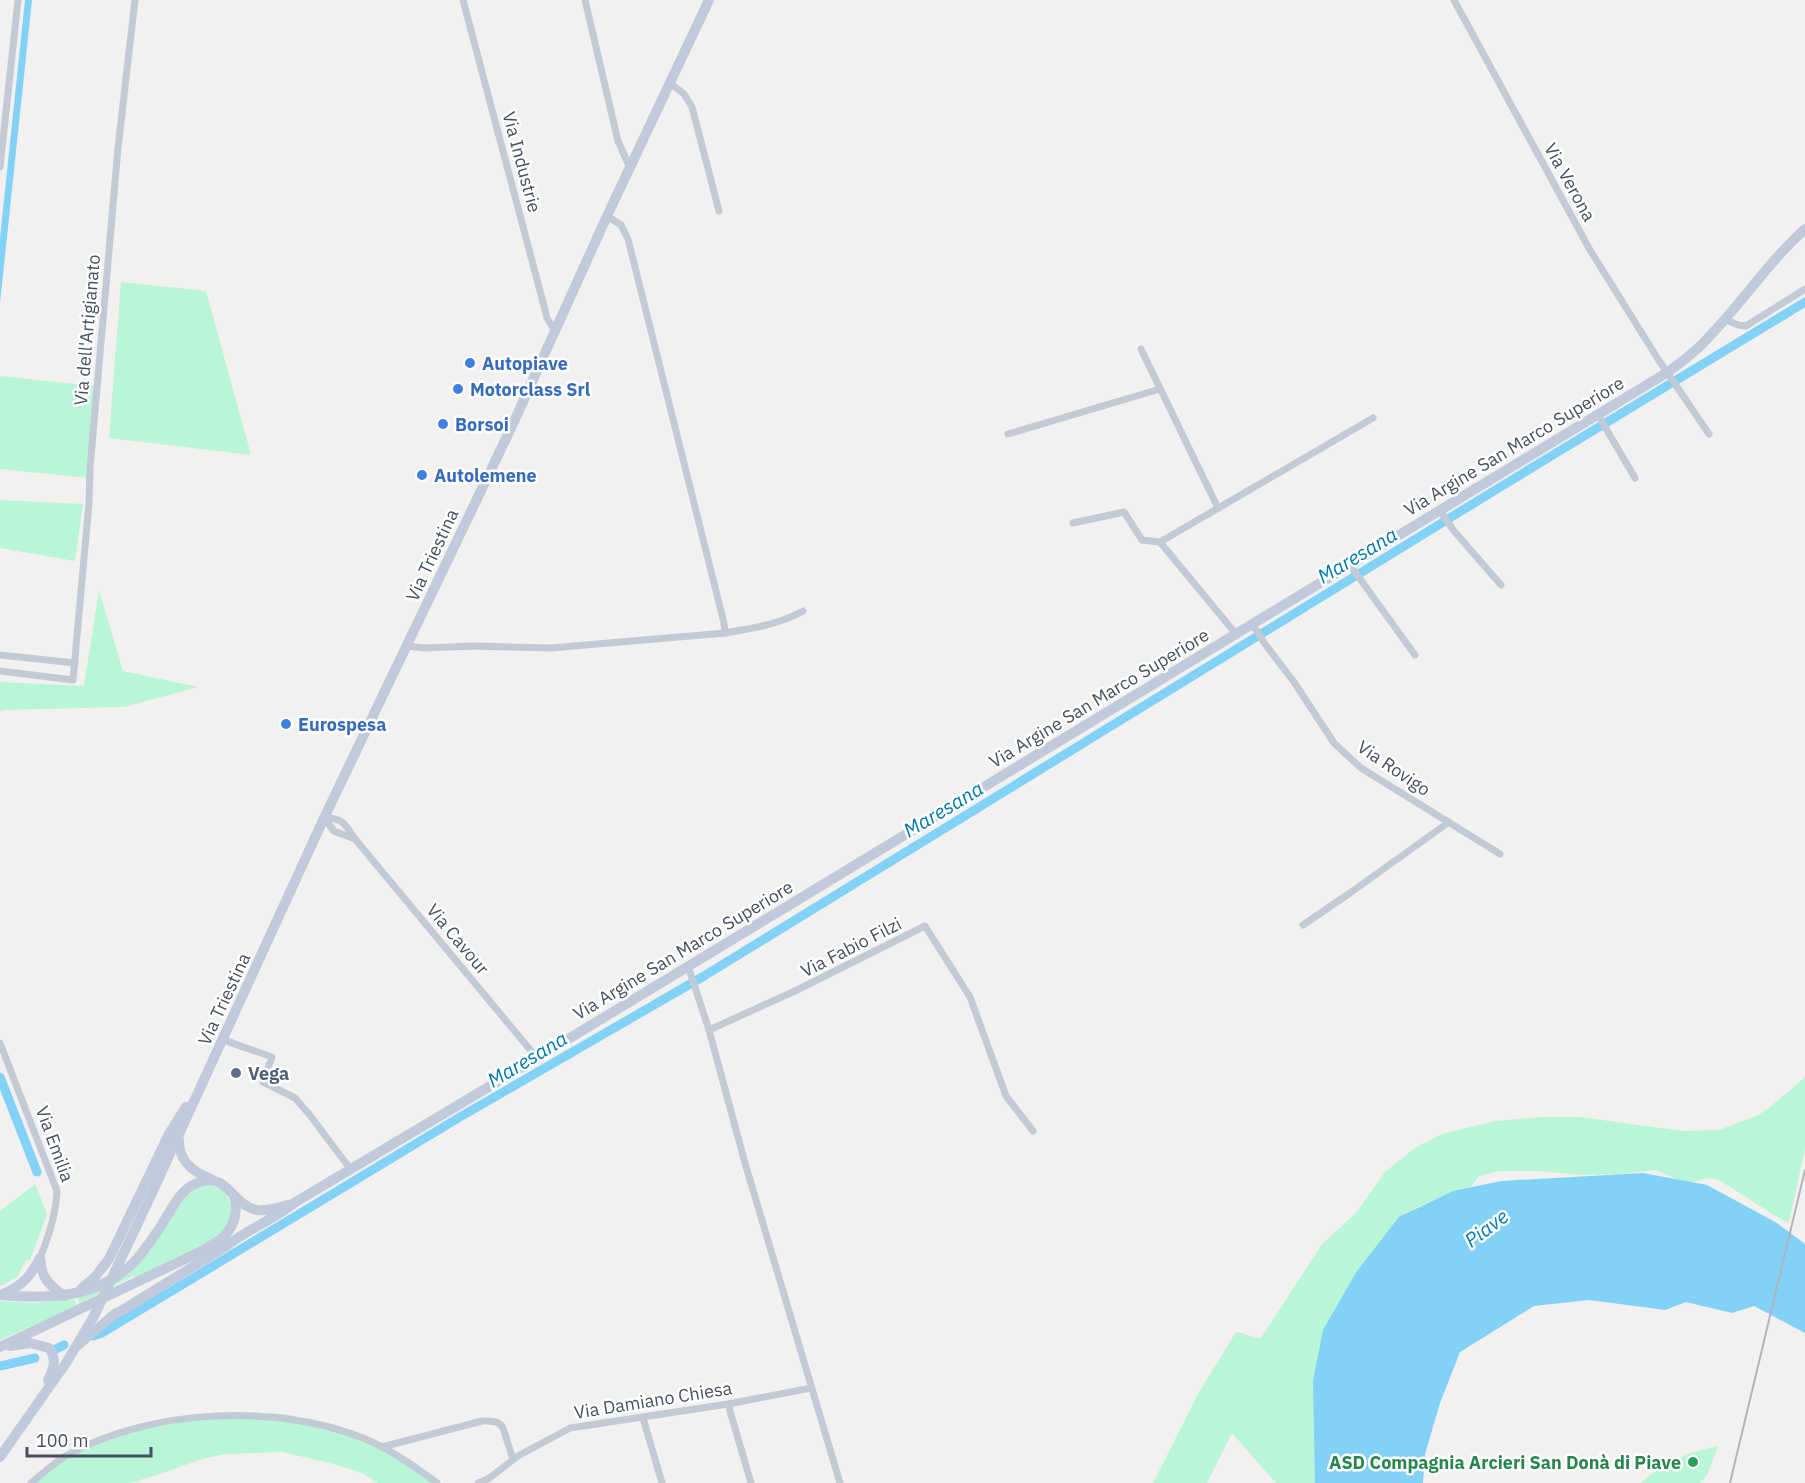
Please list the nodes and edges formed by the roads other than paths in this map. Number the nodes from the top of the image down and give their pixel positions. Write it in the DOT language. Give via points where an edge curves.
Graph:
graph roads {
  1 [pos="18,0"];
  2 [pos="135,0"];
  3 [pos="464,0"];
  4 [pos="585,0"];
  5 [pos="709,0"];
  6 [pos="1454,0"];
  7 [pos="671,84"];
  8 [pos="0,167"];
  9 [pos="631,169"];
  10 [pos="719,211"];
  11 [pos="607,216"];
  12 [pos="1805,229"];
  13 [pos="1805,289"];
  14 [pos="1724,319"];
  15 [pos="555,331"];
  16 [pos="1141,349"];
  17 [pos="1670,374"];
  18 [pos="1160,388"];
  19 [pos="1599,417"];
  20 [pos="1373,418"];
  21 [pos="1008,434"];
  22 [pos="1709,434"];
  23 [pos="1635,478"];
  24 [pos="1218,508"];
  25 [pos="1442,513"];
  26 [pos="1073,523"];
  27 [pos="1160,542"];
  28 [pos="1351,567"];
  29 [pos="1501,585"];
  30 [pos="803,611"];
  31 [pos="1254,627"];
  32 [pos="725,633"];
  33 [pos="1236,634"];
  34 [pos="407,646"];
  35 [pos="0,655"];
  36 [pos="1415,655"];
  37 [pos="75,663"];
  38 [pos="0,671"];
  39 [pos="324,818"];
  40 [pos="1449,822"];
  41 [pos="356,839"];
  42 [pos="1500,854"];
  43 [pos="1303,924"];
  44 [pos="689,969"];
  45 [pos="709,1030"];
  46 [pos="223,1039"];
  47 [pos="0,1043"];
  48 [pos="537,1058"];
  49 [pos="207,1074"];
  50 [pos="1033,1131"];
  51 [pos="179,1136"];
  52 [pos="351,1170"];
  53 [pos="214,1181"];
  54 [pos="234,1196"];
  55 [pos="294,1203"];
  56 [pos="221,1242"];
  57 [pos="40,1258"];
  58 [pos="76,1292"];
  59 [pos="0,1295"];
  60 [pos="64,1296"];
  61 [pos="111,1317"];
  62 [pos="78,1345"];
  63 [pos="1,1347"];
  64 [pos="812,1388"];
  65 [pos="728,1404"];
  66 [pos="35,1408"];
  67 [pos="642,1418"];
  68 [pos="382,1447"];
  69 [pos="0,1457"];
  70 [pos="513,1459"];
  71 [pos="31,1483"];
  72 [pos="437,1483"];
  73 [pos="478,1483"];
  74 [pos="662,1483"];
  75 [pos="751,1483"];
  76 [pos="840,1483"];
  1 -- 8 [label="street"];
  2 -- 37 [label="street, Via dell'Artigianato" via="118,148"];
  3 -- 15 [label="street, Via Industrie" via="544,306"];
  4 -- 9 [label="street" via="618,141"];
  5 -- 7 [label="street, Via Triestina"];
  6 -- 17 [label="street, Via Verona" via="1590,250"];
  7 -- 9 [label="street, Via Triestina"];
  7 -- 10 [label="street" via="692,107"];
  9 -- 11 [label="street, Via Triestina"];
  11 -- 15 [label="street, Via Triestina"];
  11 -- 32 [label="street" via="621,225 631,249"];
  12 -- 14 [label="street, Via Argine San Marco Superiore"];
  13 -- 14 [label="street" via="1746,326"];
  14 -- 17 [label="street, Via Argine San Marco Superiore"];
  15 -- 34 [label="street, Via Triestina"];
  16 -- 18 [label="street"];
  17 -- 19 [label="street, Via Argine San Marco Superiore"];
  17 -- 22 [label="street, Via Verona"];
  18 -- 21 [label="street"];
  18 -- 24 [label="street"];
  19 -- 23 [label="street"];
  19 -- 25 [label="street, Via Argine San Marco Superiore"];
  20 -- 24 [label="street"];
  24 -- 27 [label="street"];
  25 -- 28 [label="street, Via Argine San Marco Superiore"];
  25 -- 29 [label="street"];
  26 -- 27 [label="street" via="1124,512 1142,540"];
  27 -- 33 [label="street"];
  28 -- 31 [label="street, Via Argine San Marco Superiore"];
  28 -- 36 [label="street"];
  30 -- 32 [label="street" via="788,620"];
  31 -- 33 [label="street, Via Argine San Marco Superiore"];
  31 -- 40 [label="street, Via Rovigo" via="1334,743 1361,768"];
  32 -- 34 [label="street" via="551,648"];
  33 -- 44 [label="street, Via Argine San Marco Superiore"];
  34 -- 39 [label="street, Via Triestina"];
  35 -- 37 [label="street"];
  37 -- 38 [label="street" via="73,680"];
  39 -- 41 [label="street, Via Cavour" via="334,831"];
  39 -- 41 [label="street, Via Cavour" via="339,820"];
  39 -- 46 [label="street, Via Triestina"];
  40 -- 42 [label="street, Via Rovigo"];
  40 -- 43 [label="street"];
  41 -- 48 [label="street, Via Cavour"];
  44 -- 45 [label="street"];
  44 -- 48 [label="street, Via Argine San Marco Superiore"];
  45 -- 50 [label="street, Via Fabio Filzi" via="925,926 970,997 1006,1096"];
  45 -- 64 [label="street"];
  46 -- 49 [label="street, Via Triestina"];
  46 -- 52 [label="street" via="272,1057 263,1083 295,1098"];
  47 -- 57 [label="street, Via Emilia" via="57,1191 57,1207"];
  48 -- 52 [label="street, Via Argine San Marco Superiore"];
  49 -- 51 [label="street, Via Triestina"];
  49 -- 58 [label="street" via="169,1134 105,1266"];
  51 -- 53 [label="street" via="179,1152 185,1163"];
  51 -- 62 [label="street, Via Triestina, bridge"];
  52 -- 55 [label="street, Via Argine San Marco Superiore"];
  53 -- 54 [label="street" via="224,1184"];
  53 -- 58 [label="street" via="185,1190 141,1254 123,1271 109,1281"];
  54 -- 55 [label="street" via="257,1210"];
  54 -- 56 [label="street" via="237,1214"];
  55 -- 56 [label="street" via="282,1213"];
  56 -- 61 [label="street"];
  56 -- 61 [label="street" via="225,1247"];
  56 -- 63 [label="street"];
  57 -- 59 [label="street" via="22,1284"];
  57 -- 60 [label="street" via="43,1277"];
  58 -- 60 [label="street"];
  59 -- 60 [label="street"];
  61 -- 62 [label="street"];
  62 -- 66 [label="street, Via Triestina"];
  63 -- 66 [label="street" via="30,1343 49,1348 53,1354 54,1367"];
  64 -- 65 [label="street, Via Damiano Chiesa"];
  64 -- 76 [label="street"];
  65 -- 67 [label="street, Via Damiano Chiesa"];
  65 -- 75 [label="street"];
  66 -- 69 [label="street"];
  67 -- 70 [label="street, Via Damiano Chiesa" via="570,1428"];
  67 -- 74 [label="street"];
  68 -- 70 [label="street" via="494,1421 501,1424"];
  68 -- 71 [label="street" via="320,1424 274,1416 209,1417 148,1425 96,1441 65,1456"];
  68 -- 72 [label="street"];
  70 -- 73 [label="street, Via Damiano Chiesa"];
}
